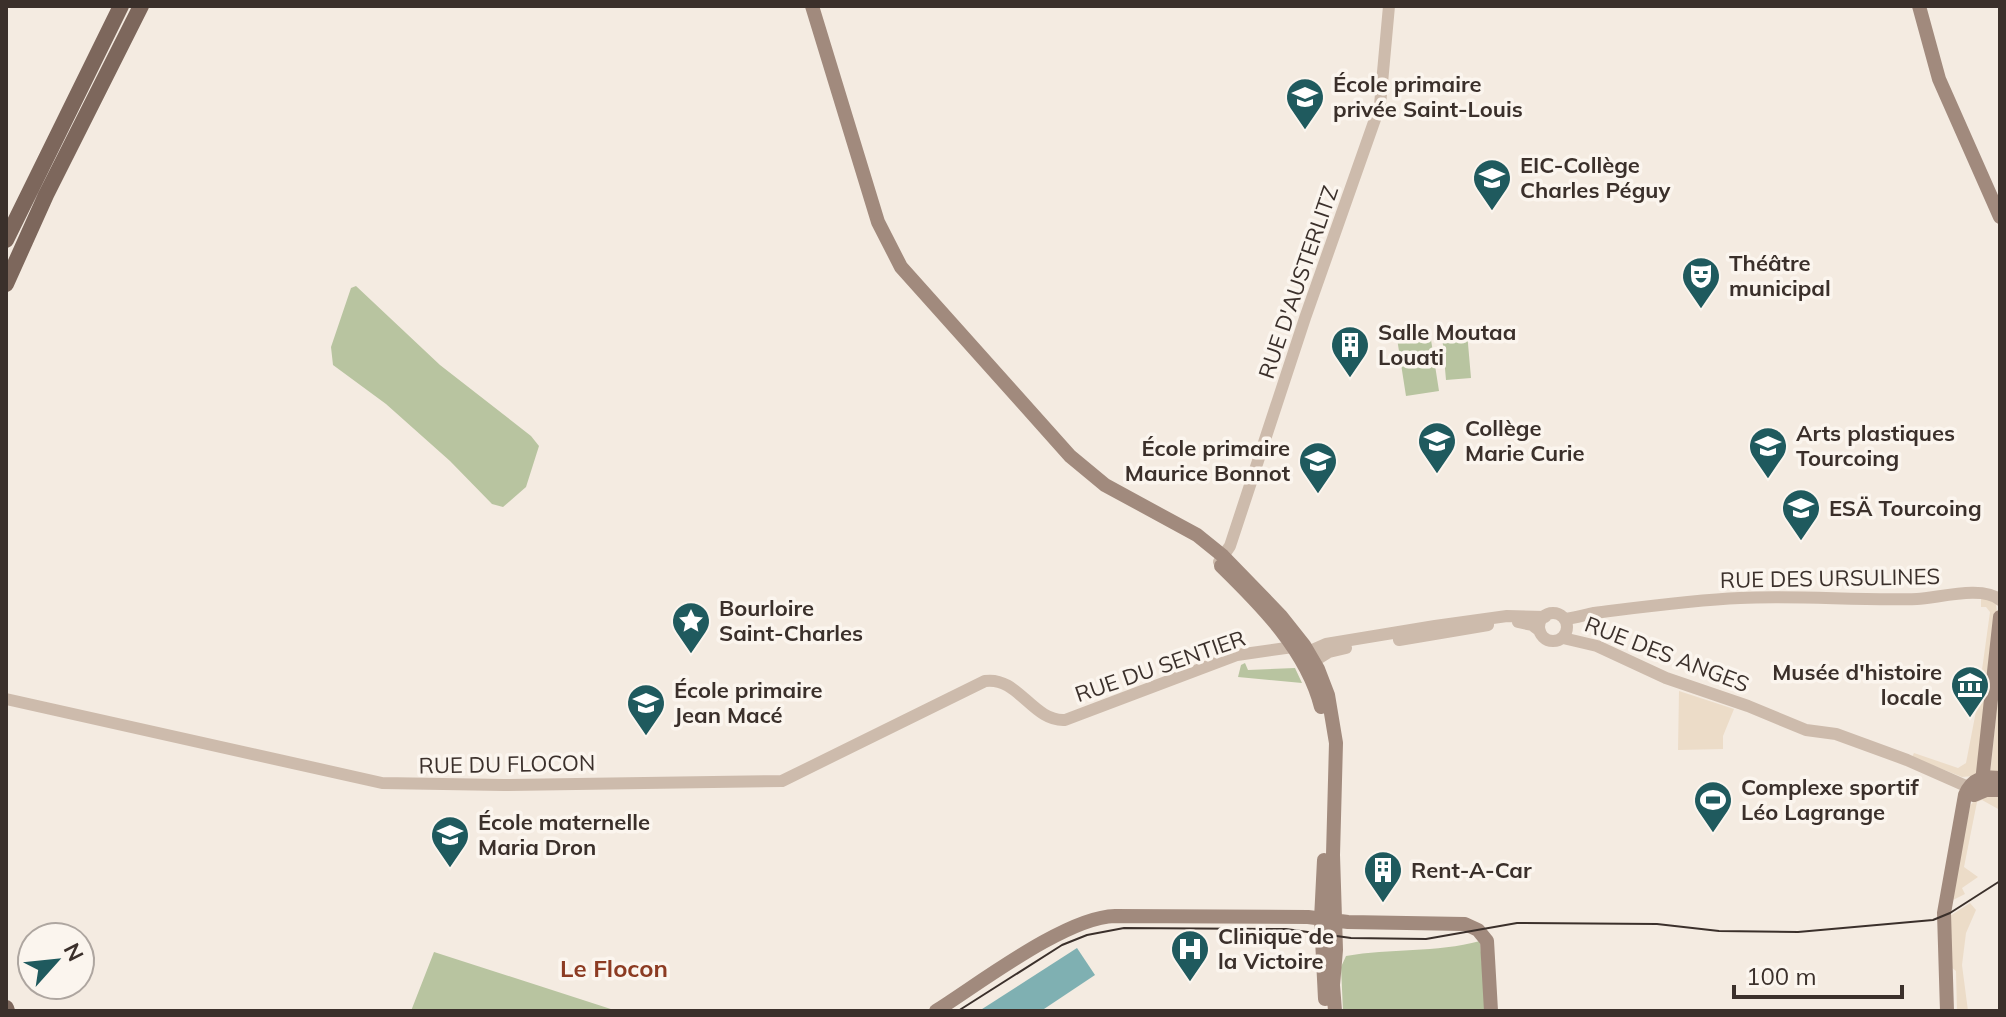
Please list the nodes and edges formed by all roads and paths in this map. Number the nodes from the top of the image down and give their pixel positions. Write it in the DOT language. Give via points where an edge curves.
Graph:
graph roads {
  1 [pos="121,6"];
  2 [pos="141,6"];
  3 [pos="812,6"];
  4 [pos="1389,6"];
  5 [pos="1919,6"];
  6 [pos="2000,217"];
  7 [pos="6,240"];
  8 [pos="6,284"];
  9 [pos="1221,560"];
  10 [pos="2000,600"];
  11 [pos="1545,617"];
  12 [pos="2000,617"];
  13 [pos="1565,619"];
  14 [pos="1540,631"];
  15 [pos="1563,638"];
  16 [pos="1304,655"];
  17 [pos="994,680"];
  18 [pos="6,699"];
  19 [pos="2000,778"];
  20 [pos="1977,785"];
  21 [pos="2000,790"];
  22 [pos="1328,920"];
  23 [pos="936,1011"];
  24 [pos="1326,1011"];
  25 [pos="1335,1011"];
  26 [pos="1491,1011"];
  27 [pos="1947,1011"];
  1 -- 7 [label="main road"];
  2 -- 8 [label="main road"];
  3 -- 9 [label="main road" via="878,222 911,280 1061,447 1105,485 1197,535"];
  4 -- 9 [label="street, RUE D'AUSTERLITZ" via="1380,105"];
  5 -- 6 [label="main road" via="1939,79"];
  9 -- 16 [label="main road"];
  10 -- 13 [label="street, RUE DES URSULINES" via="1990,594 1920,599 1796,596"];
  11 -- 13 [label="street"];
  11 -- 14 [label="street"];
  11 -- 16 [label="street" via="1447,624 1331,643"];
  12 -- 20 [label="main road"];
  13 -- 15 [label="street"];
  14 -- 15 [label="street" via="1551,641"];
  14 -- 16 [label="street" via="1524,622 1494,623"];
  15 -- 20 [label="street, RUE DES ANGES" via="1597,646 1806,730 1836,734"];
  16 -- 17 [label="street, RUE DU SENTIER" via="1237,655 1065,720 1052,719"];
  16 -- 22 [label="main road" via="1328,695 1335,732"];
  17 -- 18 [label="street, RUE DU FLOCON" via="782,781 382,783"];
  19 -- 20 [label="main road"];
  20 -- 21 [label="main road"];
  20 -- 27 [label="main road" via="1964,806 1944,913"];
  22 -- 23 [label="main road" via="1115,916 1085,921"];
  22 -- 24 [label="main road"];
  22 -- 25 [label="main road"];
  22 -- 26 [label="main road" via="1474,927 1487,941"];
}
